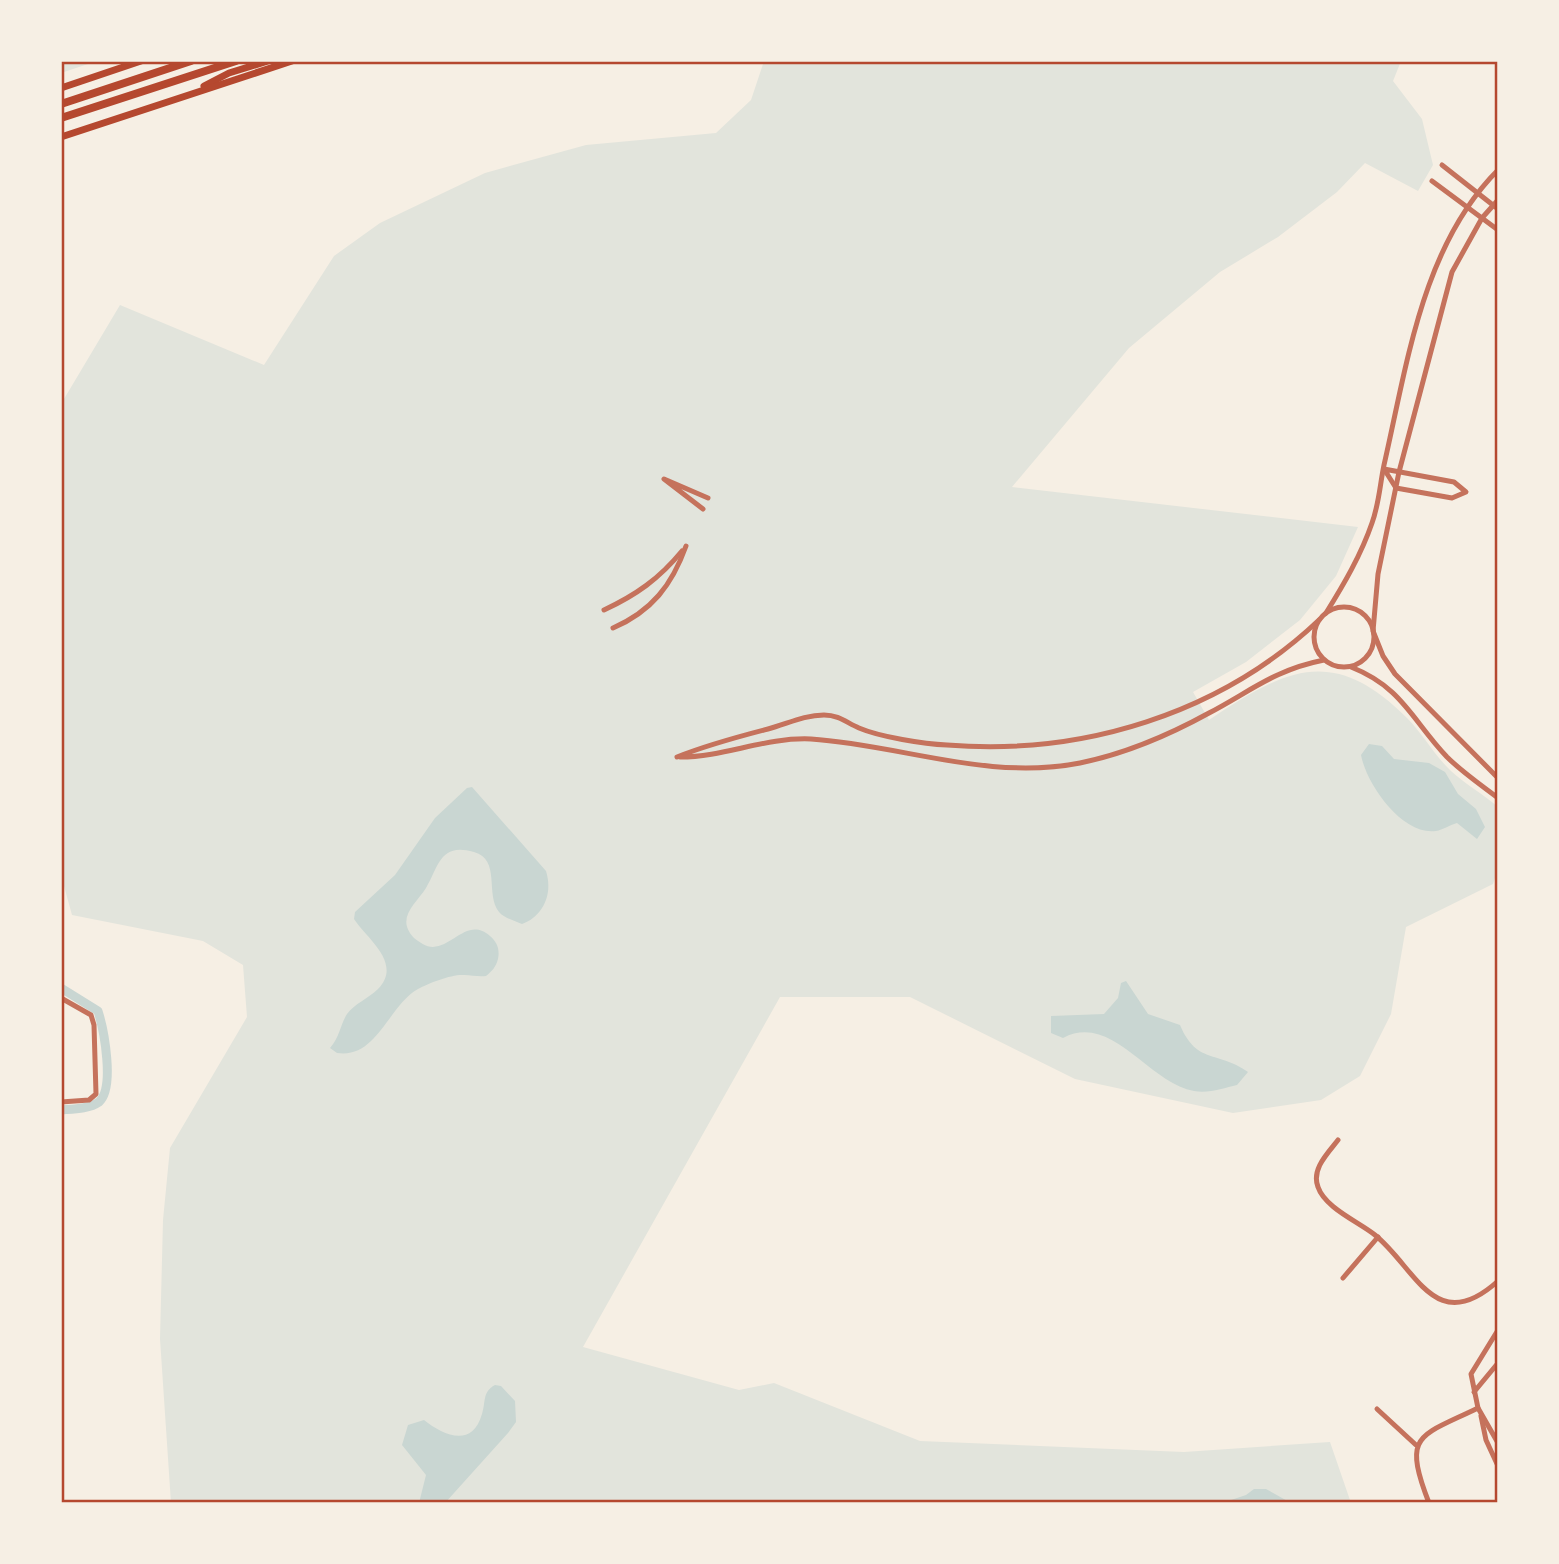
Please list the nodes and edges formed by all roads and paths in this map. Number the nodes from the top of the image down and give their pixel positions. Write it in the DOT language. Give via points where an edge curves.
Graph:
graph roads {
  1 [pos="141,61"];
  2 [pos="191,61"];
  3 [pos="236,61"];
  4 [pos="268,61"];
  5 [pos="292,61"];
  6 [pos="61,88"];
  7 [pos="181,97"];
  8 [pos="61,104"];
  9 [pos="61,118"];
  10 [pos="61,137"];
  11 [pos="1442,164"];
  12 [pos="1498,170"];
  13 [pos="1432,181"];
  14 [pos="1477,191"];
  15 [pos="1496,205"];
  16 [pos="1466,206"];
  17 [pos="1482,218"];
  18 [pos="1498,230"];
  19 [pos="1384,469"];
  20 [pos="1399,472"];
  21 [pos="1395,488"];
  22 [pos="708,498"];
  23 [pos="703,509"];
  24 [pos="604,610"];
  25 [pos="1326,612"];
  26 [pos="1319,620"];
  27 [pos="614,628"];
  28 [pos="1374,631"];
  29 [pos="1324,660"];
  30 [pos="1351,667"];
  31 [pos="1242,681"];
  32 [pos="1246,689"];
  33 [pos="1410,690"];
  34 [pos="1401,697"];
  35 [pos="1498,778"];
  36 [pos="1498,798"];
  37 [pos="61,998"];
  38 [pos="61,1102"];
  39 [pos="1338,1140"];
  40 [pos="1378,1237"];
  41 [pos="1343,1278"];
  42 [pos="1498,1281"];
  43 [pos="1498,1330"];
  44 [pos="1498,1363"];
  45 [pos="1474,1392"];
  46 [pos="1478,1408"];
  47 [pos="1377,1409"];
  48 [pos="1481,1416"];
  49 [pos="1498,1443"];
  50 [pos="1416,1445"];
  51 [pos="1498,1466"];
  52 [pos="1429,1503"];
  1 -- 6 [label="main road"];
  2 -- 8 [label="highway"];
  3 -- 9 [label="highway"];
  4 -- 7 [label="main road" via="229,73"];
  5 -- 7 [label="main road"];
  7 -- 10 [label="main road"];
  11 -- 14 [label="street"];
  12 -- 14 [label="street"];
  13 -- 16 [label="street"];
  14 -- 15 [label="street"];
  14 -- 16 [label="street"];
  15 -- 17 [label="street"];
  16 -- 17 [label="street"];
  16 -- 19 [label="street" via="1420,312"];
  17 -- 18 [label="street"];
  17 -- 20 [label="street" via="1448,283"];
  19 -- 20 [label="street"];
  19 -- 21 [label="street"];
  19 -- 25 [label="street" via="1364,544"];
  20 -- 21 [label="street"];
  20 -- 21 [label="street" via="1454,482 1466,492 1452,498"];
  21 -- 28 [label="street" via="1378,574"];
  22 -- 23 [label="street" via="664,479"];
  24 -- 27 [label="street" via="656,580 686,546 665,591 632,620"];
  25 -- 26 [label="street"];
  25 -- 28 [label="street" via="1349,607 1369,620"];
  26 -- 29 [label="street" via="1314,641"];
  26 -- 31 [label="street"];
  28 -- 30 [label="street" via="1369,654"];
  28 -- 33 [label="street" via="1383,656"];
  29 -- 30 [label="street"];
  29 -- 32 [label="street" via="1282,671"];
  30 -- 34 [label="street"];
  31 -- 32 [label="street"];
  31 -- 32 [label="street" via="1160,718 1042,747 946,746 859,728 844,718 824,715 790,720 677,757 709,757 777,739 810,739 941,762 1037,769 1081,762 1175,731"];
  33 -- 34 [label="street"];
  33 -- 35 [label="street"];
  34 -- 36 [label="street" via="1449,759"];
  37 -- 38 [label="street" via="91,1015 98,1079 96,1094 89,1100"];
  39 -- 40 [label="street" via="1319,1165 1318,1187 1326,1199"];
  40 -- 41 [label="street"];
  40 -- 42 [label="street" via="1421,1288 1438,1300 1455,1303 1474,1298"];
  43 -- 45 [label="street" via="1471,1374"];
  44 -- 45 [label="street"];
  45 -- 46 [label="street"];
  46 -- 48 [label="street"];
  46 -- 50 [label="street" via="1426,1434"];
  47 -- 50 [label="street"];
  48 -- 49 [label="street"];
  48 -- 51 [label="street"];
  50 -- 52 [label="street" via="1416,1462"];
}
